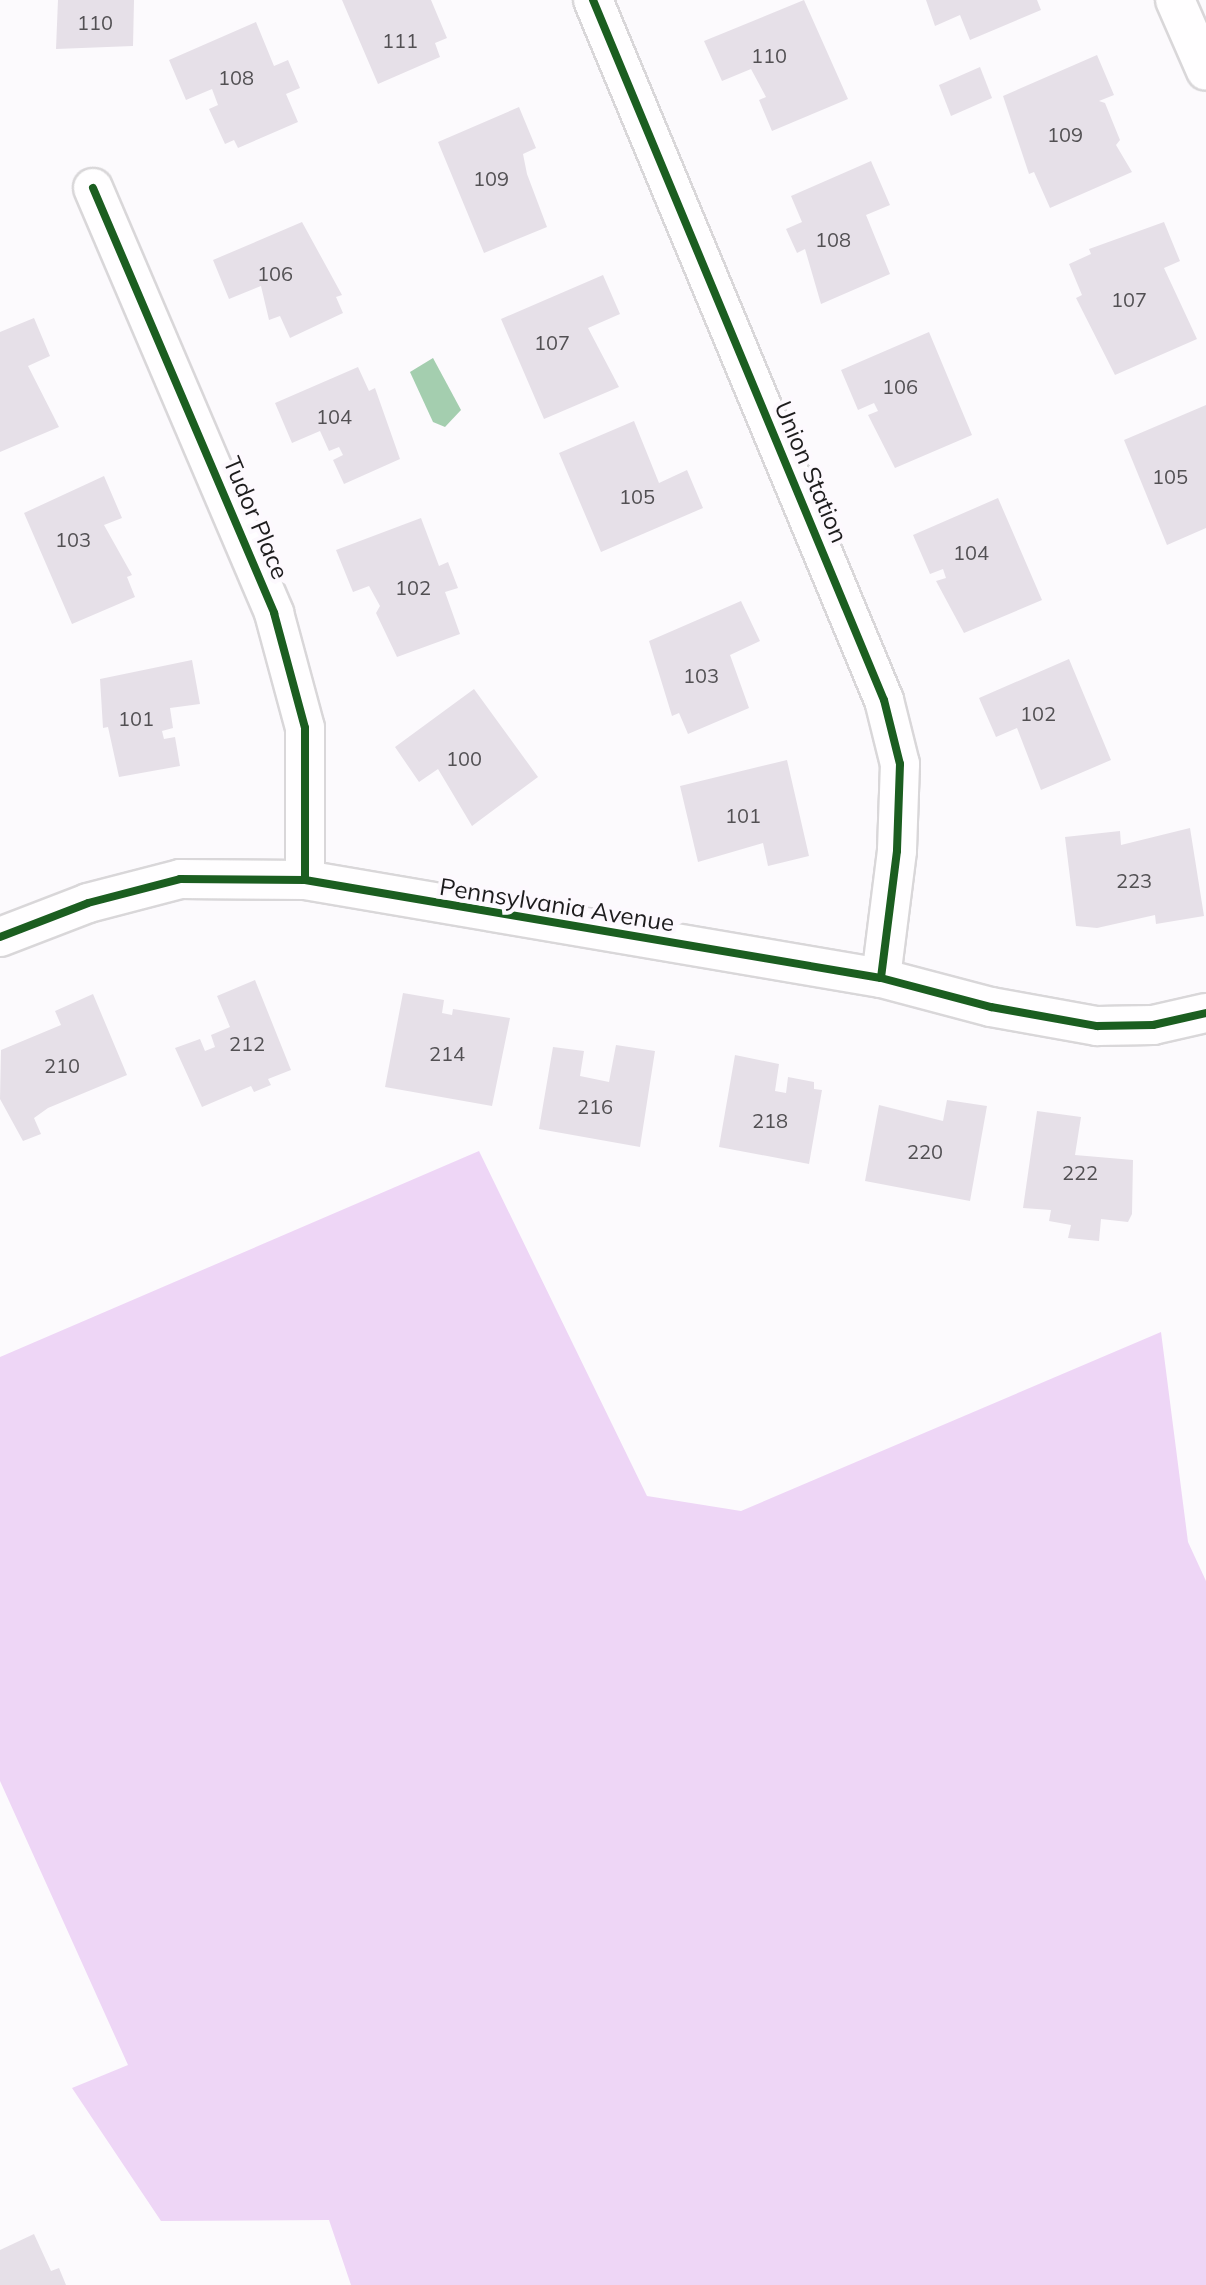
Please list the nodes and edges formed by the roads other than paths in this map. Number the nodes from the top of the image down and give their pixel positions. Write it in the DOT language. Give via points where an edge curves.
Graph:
graph roads {
  1 [pos="593,0"];
  2 [pos="1175,0"];
  3 [pos="1206,71"];
  4 [pos="93,188"];
  5 [pos="305,880"];
  6 [pos="0,937"];
  7 [pos="881,978"];
  8 [pos="1206,1013"];
  1 -- 7 [label="street, Union Station" via="884,700 900,764 897,851"];
  2 -- 3 [label="street"];
  4 -- 5 [label="street, Tudor Place" via="274,613 305,728"];
  5 -- 6 [label="street, Pennsylvania Avenue" via="180,879 88,903"];
  5 -- 7 [label="street, Pennsylvania Avenue"];
  7 -- 8 [label="street, Pennsylvania Avenue" via="991,1007 1097,1026 1153,1025"];
}
